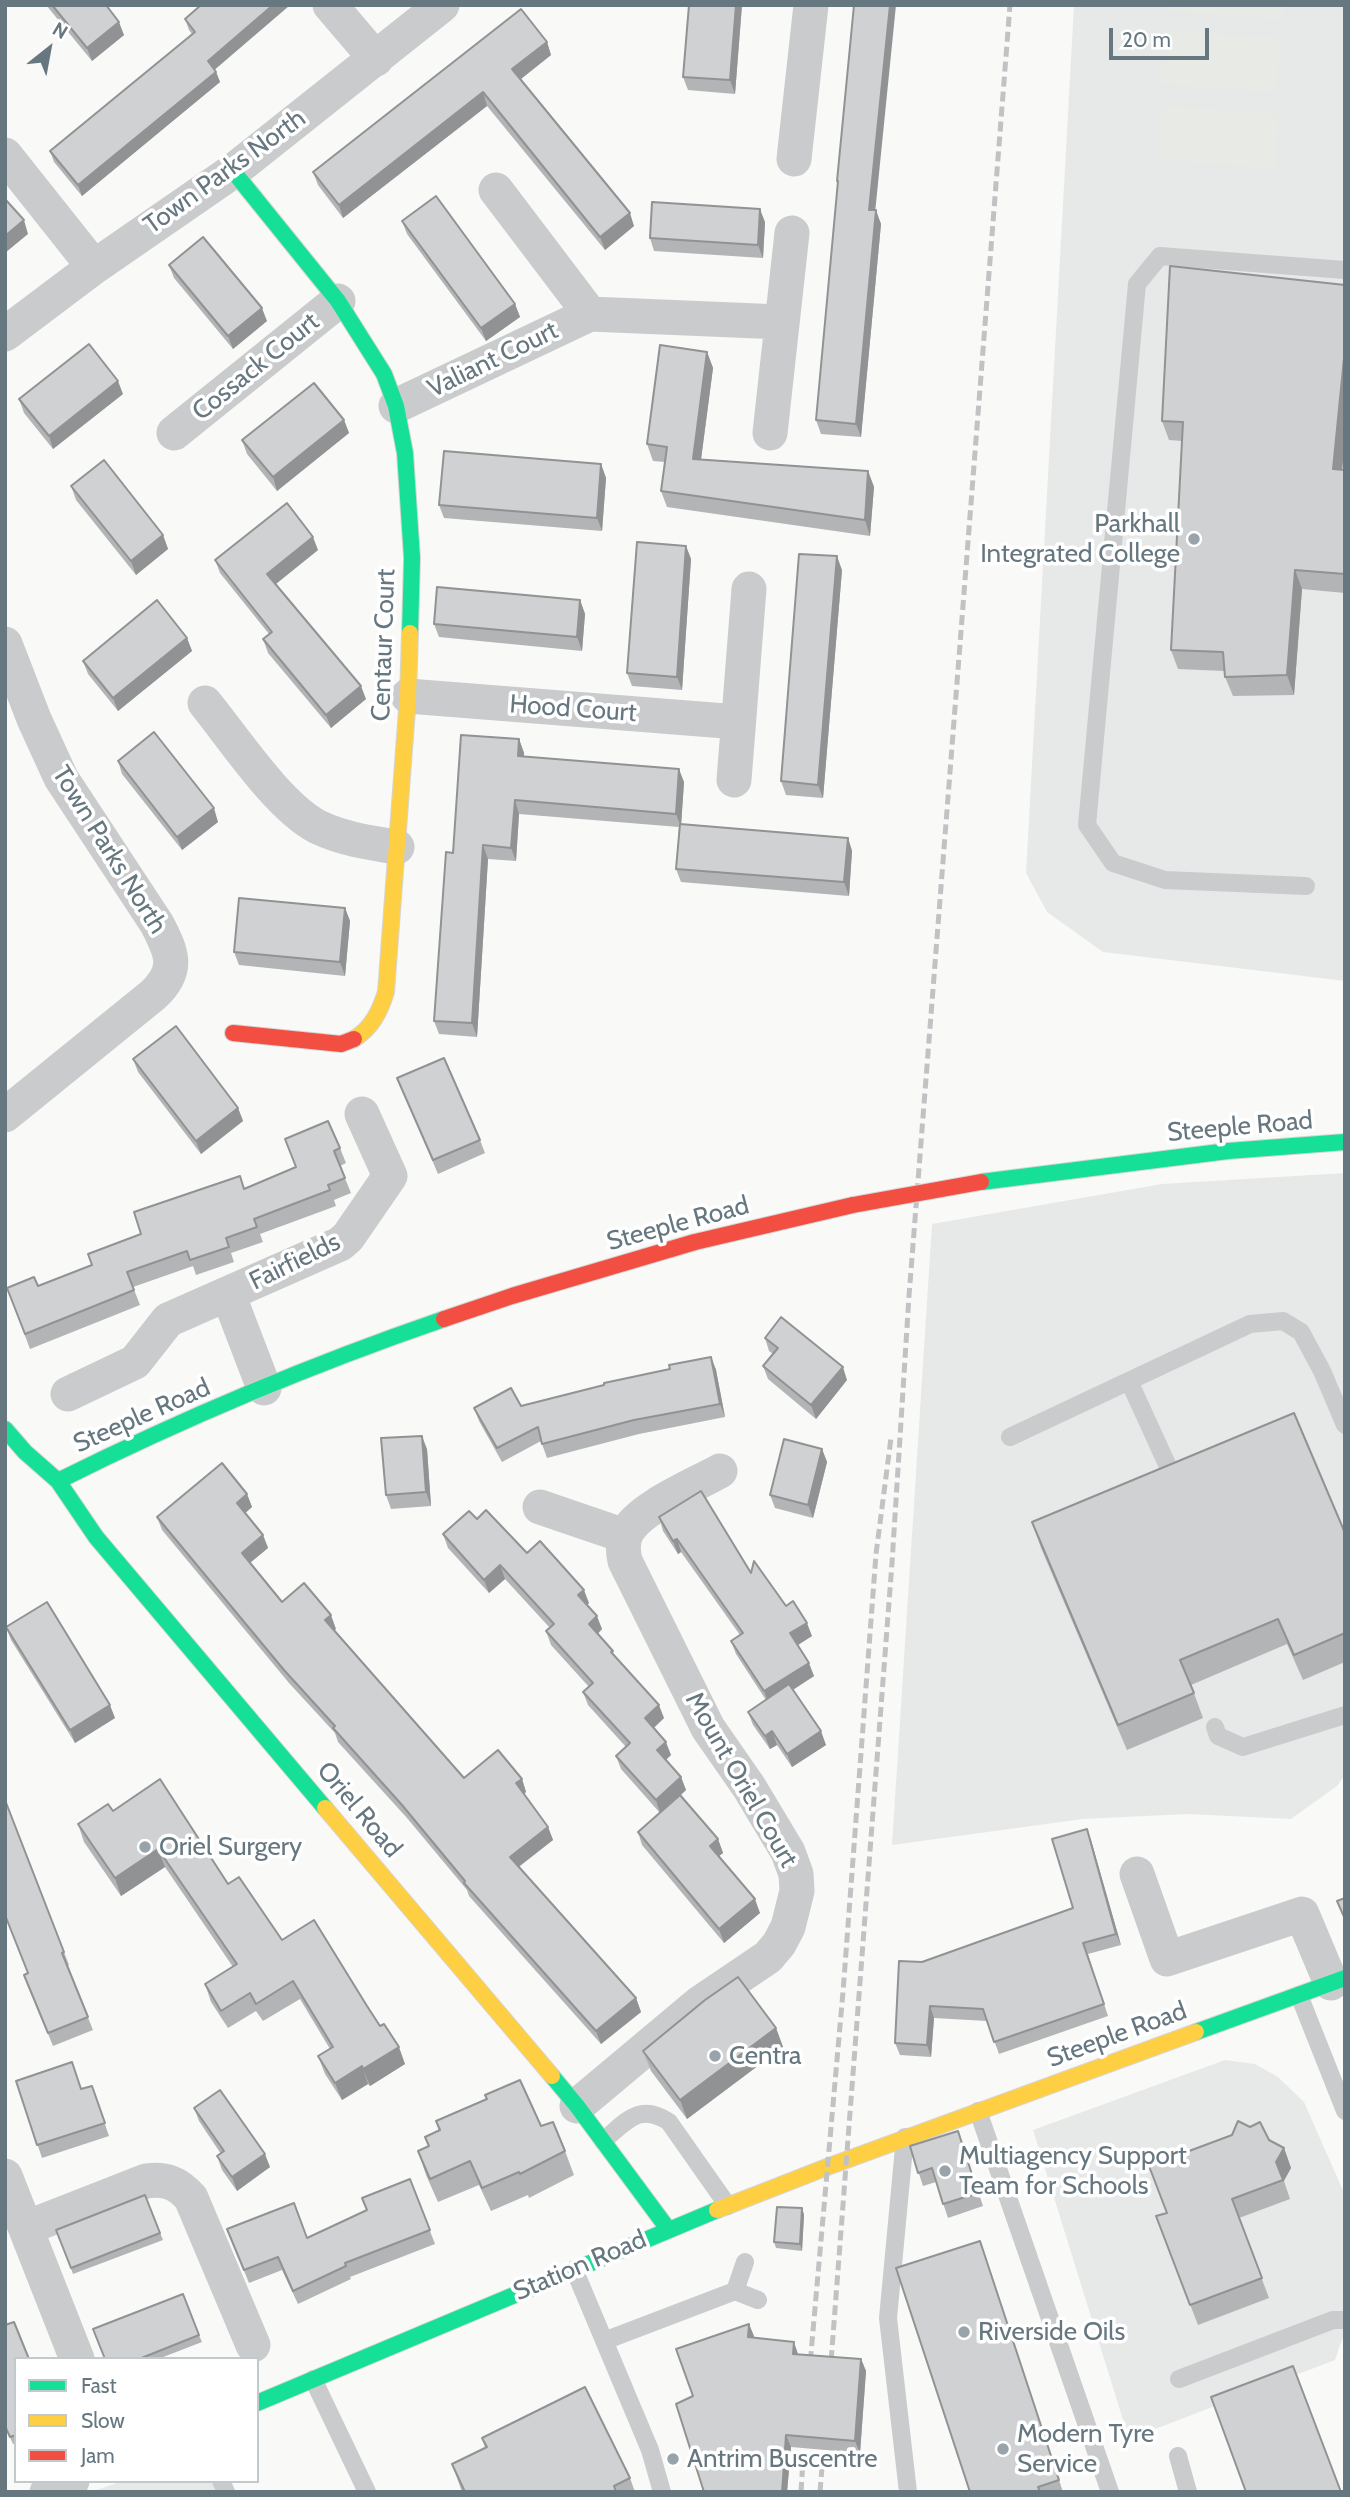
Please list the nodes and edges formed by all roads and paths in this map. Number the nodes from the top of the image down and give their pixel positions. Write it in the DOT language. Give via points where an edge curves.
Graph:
graph roads {
  1 [pos="330,5"];
  2 [pos="442,5"];
  3 [pos="811,5"];
  4 [pos="376,59"];
  5 [pos="5,155"];
  6 [pos="794,159"];
  7 [pos="233,171"];
  8 [pos="496,190"];
  9 [pos="792,233"];
  10 [pos="94,267"];
  11 [pos="1345,270"];
  12 [pos="338,301"];
  13 [pos="590,314"];
  14 [pos="781,322"];
  15 [pos="5,334"];
  16 [pos="396,406"];
  17 [pos="174,433"];
  18 [pos="770,433"];
  19 [pos="749,589"];
  20 [pos="5,644"];
  21 [pos="408,696"];
  22 [pos="205,703"];
  23 [pos="738,722"];
  24 [pos="734,780"];
  25 [pos="397,847"];
  26 [pos="1306,886"];
  27 [pos="233,1033"];
  28 [pos="362,1114"];
  29 [pos="5,1115"];
  30 [pos="1345,1142"];
  31 [pos="228,1294"];
  32 [pos="1129,1381"];
  33 [pos="264,1388"];
  34 [pos="68,1394"];
  35 [pos="1345,1425"];
  36 [pos="5,1429"];
  37 [pos="1010,1437"];
  38 [pos="720,1471"];
  39 [pos="1171,1473"];
  40 [pos="58,1481"];
  41 [pos="540,1507"];
  42 [pos="625,1536"];
  43 [pos="1345,1715"];
  44 [pos="1214,1727"];
  45 [pos="1137,1874"];
  46 [pos="1325,1985"];
  47 [pos="577,2106"];
  48 [pos="978,2111"];
  49 [pos="1345,2111"];
  50 [pos="905,2137"];
  51 [pos="603,2141"];
  52 [pos="5,2176"];
  53 [pos="728,2206"];
  54 [pos="26,2228"];
  55 [pos="668,2229"];
  56 [pos="744,2262"];
  57 [pos="574,2269"];
  58 [pos="735,2291"];
  59 [pos="758,2300"];
  60 [pos="1345,2320"];
  61 [pos="604,2341"];
  62 [pos="253,2345"];
  63 [pos="76,2357"];
  64 [pos="313,2379"];
  65 [pos="1179,2379"];
  66 [pos="259,2402"];
  67 [pos="1178,2456"];
  68 [pos="367,2492"];
  69 [pos="663,2492"];
  70 [pos="908,2492"];
  71 [pos="1110,2492"];
  72 [pos="1188,2492"];
  1 -- 4 [label="street"];
  2 -- 4 [label="street, Town Parks North"];
  3 -- 6 [label="street"];
  4 -- 7 [label="street, Town Parks North"];
  5 -- 10 [label="street"];
  7 -- 10 [label="street, Town Parks North"];
  7 -- 12 [label="street, Centaur Court"];
  8 -- 13 [label="street, Valiant Court"];
  9 -- 14 [label="street"];
  10 -- 15 [label="street, Town Parks North"];
  11 -- 26 [label="lane" via="1160,256 1137,284 1087,825 1113,863 1165,880"];
  12 -- 16 [label="street, Centaur Court" via="384,374"];
  12 -- 17 [label="street, Cossack Court"];
  13 -- 14 [label="street, Valiant Court"];
  13 -- 16 [label="street, Valiant Court"];
  14 -- 18 [label="street"];
  16 -- 21 [label="street, Centaur Court" via="405,453 412,558"];
  19 -- 23 [label="street"];
  20 -- 29 [label="street, Town Parks North" via="61,778 157,924 172,969 153,995"];
  21 -- 23 [label="street, Hood Court"];
  21 -- 25 [label="street, Centaur Court"];
  22 -- 25 [label="street" via="303,817 332,833"];
  23 -- 24 [label="street"];
  25 -- 27 [label="street, Centaur Court" via="386,992 370,1029 341,1044"];
  28 -- 31 [label="street, Fairfields" via="390,1176 348,1237"];
  30 -- 33 [label="street, Steeple Road, bridge" via="1228,1151 981,1182 853,1205 695,1242 512,1296"];
  31 -- 33 [label="street, Fairfields"];
  31 -- 34 [label="street, Fairfields" via="168,1320 135,1362"];
  32 -- 35 [label="lane" via="1250,1324 1283,1321 1301,1332"];
  32 -- 37 [label="lane"];
  32 -- 39 [label="lane"];
  33 -- 40 [label="street, Steeple Road"];
  36 -- 40 [label="street, Oriel Road"];
  38 -- 42 [label="street" via="653,1508"];
  40 -- 47 [label="street, Oriel Road" via="96,1537"];
  41 -- 42 [label="street"];
  42 -- 47 [label="street, Mount Oriel Court" via="625,1561 708,1728 788,1852 797,1891 788,1927 768,1957 700,2004"];
  43 -- 44 [label="lane" via="1243,1747 1217,1735"];
  45 -- 46 [label="street" via="1167,1959 1302,1914"];
  46 -- 48 [label="street, Steeple Road"];
  46 -- 49 [label="lane"];
  47 -- 51 [label="street, Oriel Road"];
  48 -- 50 [label="street, Steeple Road"];
  48 -- 71 [label="lane"];
  50 -- 53 [label="street, Station Road"];
  50 -- 70 [label="lane" via="888,2318"];
  51 -- 53 [label="lane" via="631,2118 644,2112 658,2114 669,2122"];
  51 -- 55 [label="street, Oriel Road"];
  52 -- 54 [label="street"];
  53 -- 55 [label="street, Station Road"];
  54 -- 62 [label="street" via="146,2180 172,2182 191,2198"];
  54 -- 63 [label="street"];
  55 -- 57 [label="street, Station Road"];
  56 -- 58 [label="lane"];
  57 -- 61 [label="lane"];
  57 -- 64 [label="street, Station Road"];
  58 -- 59 [label="lane"];
  58 -- 61 [label="lane"];
  60 -- 65 [label="lane" via="1333,2320"];
  61 -- 69 [label="lane"];
  64 -- 66 [label="street, Station Road"];
  64 -- 68 [label="lane"];
  67 -- 72 [label="lane"];
}
